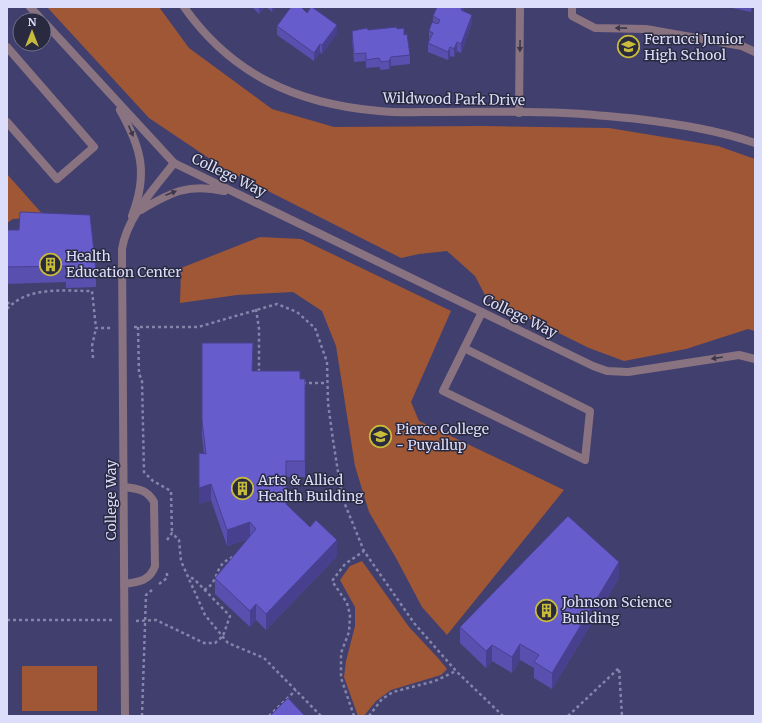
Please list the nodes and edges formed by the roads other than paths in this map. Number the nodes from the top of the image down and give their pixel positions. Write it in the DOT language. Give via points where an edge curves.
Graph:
graph roads {
  1 [pos="184,7"];
  2 [pos="520,7"];
  3 [pos="572,7"];
  4 [pos="52,31"];
  5 [pos="7,47"];
  6 [pos="755,52"];
  7 [pos="113,97"];
  8 [pos="519,112"];
  9 [pos="7,122"];
  10 [pos="755,143"];
  11 [pos="174,163"];
  12 [pos="237,194"];
  13 [pos="137,212"];
  14 [pos="129,226"];
  15 [pos="482,312"];
  16 [pos="464,348"];
  17 [pos="755,359"];
  18 [pos="124,487"];
  19 [pos="124,584"];
  20 [pos="125,716"];
  1 -- 8 [label="street, Wildwood Park Drive" via="210,39 247,71 276,87 305,97 349,108 380,111"];
  2 -- 8 [label="street, one-way"];
  6 -- 3 [label="street, one-way" via="742,46 646,29 594,28 572,16"];
  4 -- 7 [label="street"];
  5 -- 9 [label="street" via="94,147 56,179"];
  7 -- 11 [label="street"];
  7 -- 14 [label="street, one-way" via="134,138 141,162 141,188"];
  8 -- 10 [label="street, Wildwood Park Drive" via="608,116 674,124"];
  11 -- 12 [label="street, College Way"];
  11 -- 13 [label="street, College Way"];
  13 -- 12 [label="street, one-way" via="164,196 188,188 202,187"];
  12 -- 15 [label="street, College Way"];
  13 -- 14 [label="street, College Way"];
  14 -- 18 [label="street, College Way" via="122,249"];
  15 -- 16 [label="street"];
  17 -- 15 [label="street, College Way, one-way" via="739,355 646,370 607,371"];
  16 -- 16 [label="street" via="443,391 585,460 590,411"];
  18 -- 19 [label="street, College Way"];
  18 -- 19 [label="street" via="143,490 150,494 154,502 155,566 148,578"];
  19 -- 20 [label="street, College Way"];
}
